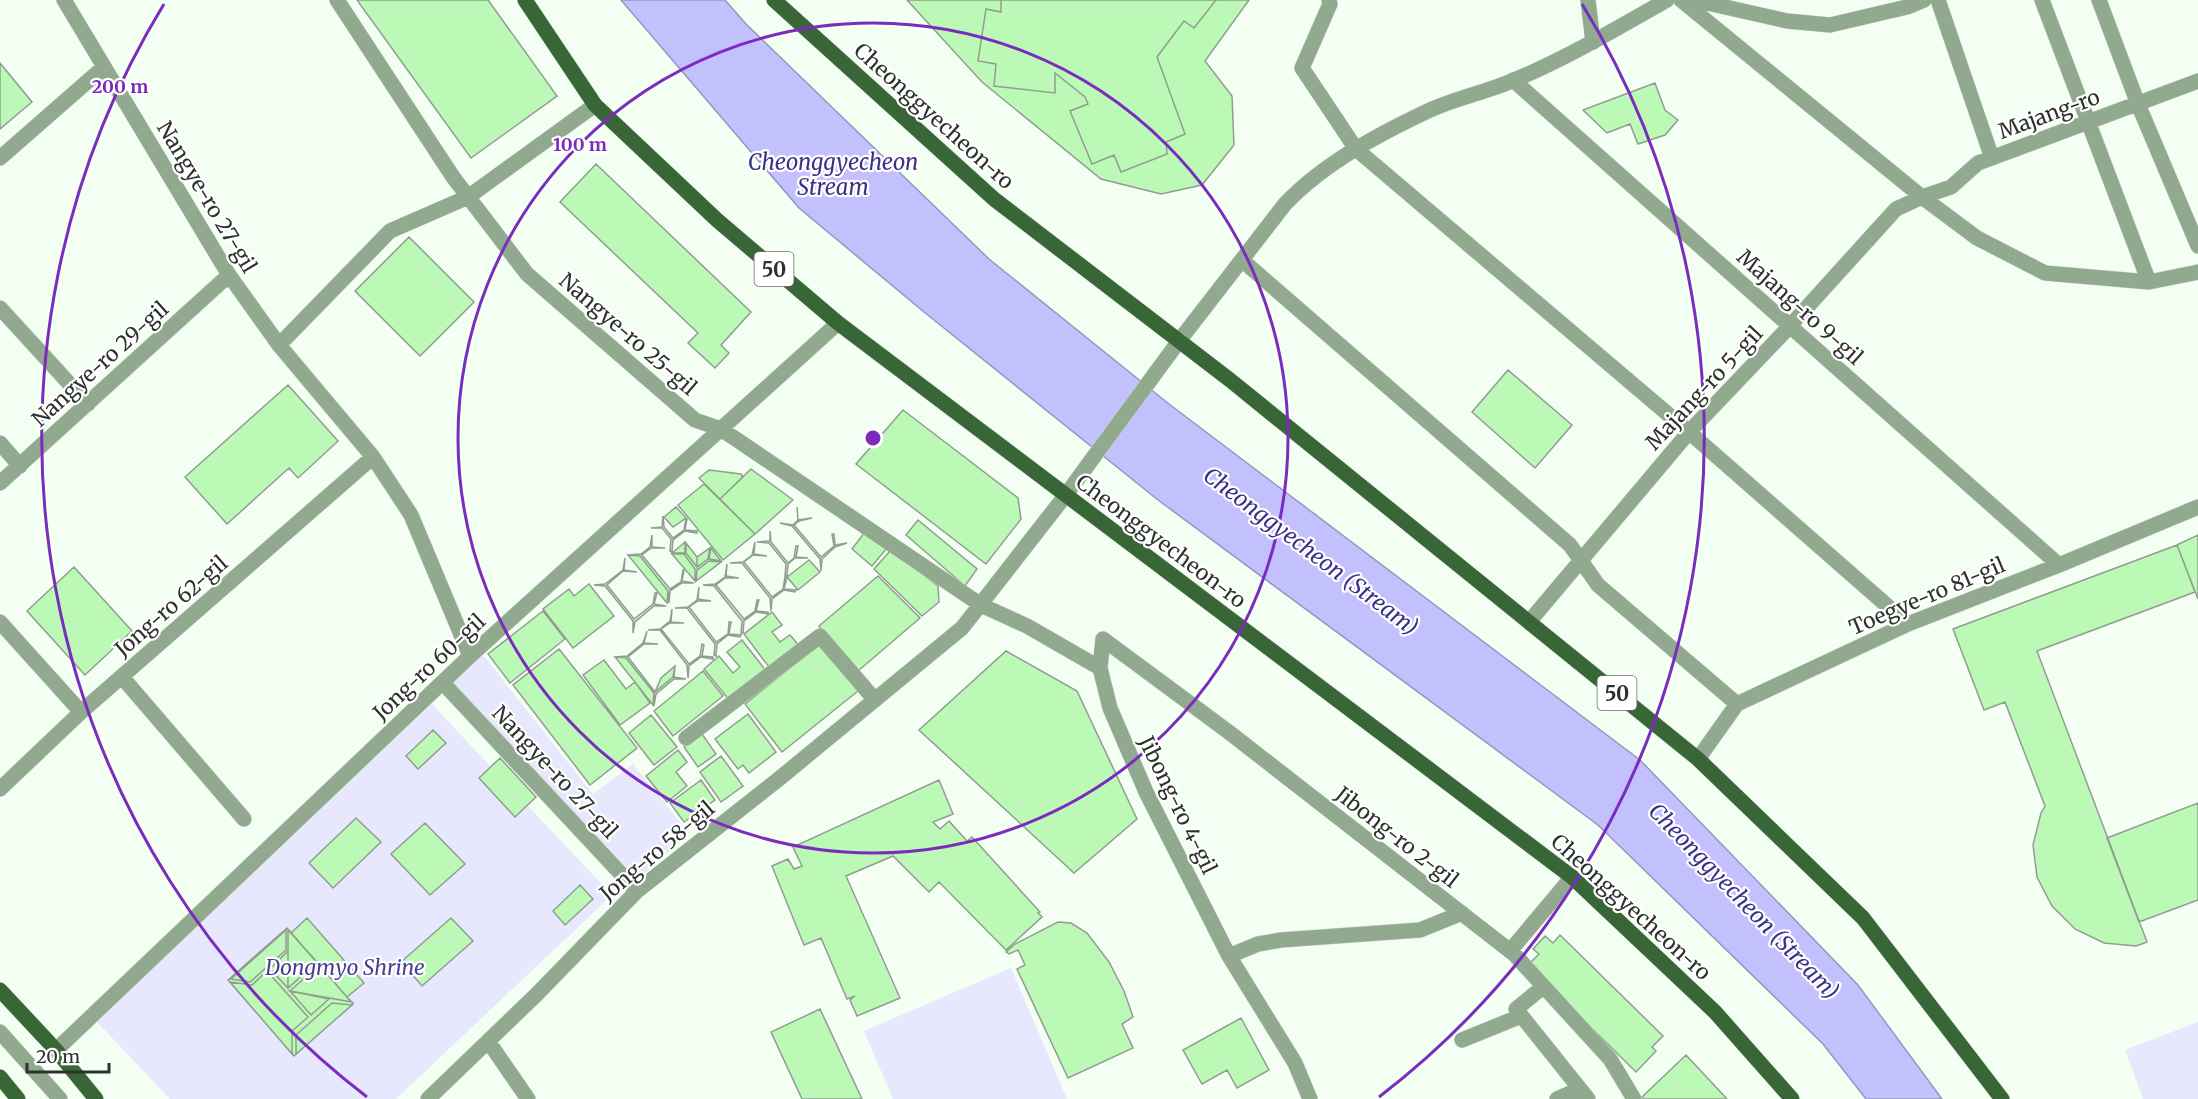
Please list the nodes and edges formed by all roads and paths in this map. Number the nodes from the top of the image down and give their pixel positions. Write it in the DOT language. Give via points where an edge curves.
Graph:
graph roads {
  1 [pos="64,0"];
  2 [pos="337,0"];
  3 [pos="525,0"];
  4 [pos="774,0"];
  5 [pos="1329,0"];
  6 [pos="1588,0"];
  7 [pos="1667,0"];
  8 [pos="1681,0"];
  9 [pos="1694,0"];
  10 [pos="1924,0"];
  11 [pos="1938,0"];
  12 [pos="2042,0"];
  13 [pos="2099,0"];
  14 [pos="1593,42"];
  15 [pos="104,67"];
  16 [pos="1513,80"];
  17 [pos="2198,81"];
  18 [pos="2138,104"];
  19 [pos="595,105"];
  20 [pos="2089,122"];
  21 [pos="1356,149"];
  22 [pos="0,158"];
  23 [pos="1992,158"];
  24 [pos="468,196"];
  25 [pos="1922,197"];
  26 [pos="2198,246"];
  27 [pos="1243,261"];
  28 [pos="2198,272"];
  29 [pos="229,275"];
  30 [pos="2149,282"];
  31 [pos="0,308"];
  32 [pos="838,322"];
  33 [pos="1790,326"];
  34 [pos="1179,341"];
  35 [pos="279,345"];
  36 [pos="88,404"];
  37 [pos="721,429"];
  38 [pos="1689,432"];
  39 [pos="0,442"];
  40 [pos="373,458"];
  41 [pos="20,466"];
  42 [pos="0,483"];
  43 [pos="1065,496"];
  44 [pos="2198,507"];
  45 [pos="1581,561"];
  46 [pos="2059,565"];
  47 [pos="981,605"];
  48 [pos="0,622"];
  49 [pos="1529,622"];
  50 [pos="1908,624"];
  51 [pos="1103,639"];
  52 [pos="470,656"];
  53 [pos="1100,668"];
  54 [pos="122,677"];
  55 [pos="442,683"];
  56 [pos="875,700"];
  57 [pos="1737,704"];
  58 [pos="81,712"];
  59 [pos="686,738"];
  60 [pos="1698,759"];
  61 [pos="0,789"];
  62 [pos="244,819"];
  63 [pos="1572,877"];
  64 [pos="637,891"];
  65 [pos="1462,914"];
  66 [pos="1510,951"];
  67 [pos="1228,956"];
  68 [pos="1544,987"];
  69 [pos="0,990"];
  70 [pos="1521,1016"];
  71 [pos="0,1032"];
  72 [pos="1462,1040"];
  73 [pos="488,1041"];
  74 [pos="56,1050"];
  75 [pos="0,1077"];
  76 [pos="1584,1094"];
  77 [pos="18,1099"];
  78 [pos="60,1099"];
  79 [pos="96,1099"];
  80 [pos="428,1099"];
  81 [pos="528,1099"];
  82 [pos="1310,1099"];
  83 [pos="1557,1099"];
  84 [pos="1634,1099"];
  85 [pos="1792,1099"];
  86 [pos="2002,1099"];
  1 -- 15 [label="street, Nangye-ro 27-gil"];
  2 -- 24 [label="street, Nangye-ro 25-gil"];
  3 -- 19 [label="main road, Cheonggyecheon-ro / 50"];
  4 -- 34 [label="main road, Cheonggyecheon-ro / 50" via="994,199"];
  5 -- 21 [label="street" via="1302,68"];
  6 -- 14 [label="street"];
  7 -- 14 [label="street"];
  8 -- 25 [label="street"];
  9 -- 10 [label="street" via="1786,21 1830,25"];
  11 -- 23 [label="street"];
  12 -- 20 [label="street"];
  13 -- 18 [label="street"];
  14 -- 16 [label="street"];
  15 -- 22 [label="street"];
  15 -- 29 [label="street, Nangye-ro 27-gil"];
  16 -- 21 [label="street" via="1432,110"];
  16 -- 33 [label="street, Majang-ro 9-gil"];
  17 -- 18 [label="street, Majang-ro"];
  18 -- 20 [label="street, Majang-ro"];
  18 -- 26 [label="street"];
  19 -- 24 [label="street"];
  19 -- 32 [label="main road, Cheonggyecheon-ro / 50" via="717,220"];
  20 -- 23 [label="street, Majang-ro"];
  20 -- 30 [label="street"];
  21 -- 27 [label="street" via="1302,186"];
  21 -- 38 [label="street"];
  23 -- 25 [label="street, Majang-ro" via="1978,163 1952,188"];
  24 -- 35 [label="street" via="390,231"];
  24 -- 37 [label="street, Nangye-ro 25-gil" via="527,274 695,420"];
  25 -- 30 [label="street" via="1977,238 2045,273"];
  25 -- 33 [label="street, Majang-ro 5-gil" via="1896,209"];
  27 -- 34 [label="street"];
  27 -- 45 [label="street" via="1570,545"];
  28 -- 30 [label="street"];
  29 -- 35 [label="street, Nangye-ro 27-gil"];
  29 -- 36 [label="street, Nangye-ro 29-gil"];
  31 -- 36 [label="street"];
  32 -- 37 [label="street, Jong-ro 60-gil"];
  32 -- 43 [label="main road, Cheonggyecheon-ro / 50"];
  33 -- 38 [label="street, Majang-ro 5-gil"];
  33 -- 46 [label="street, Majang-ro 9-gil"];
  34 -- 43 [label="street"];
  34 -- 49 [label="main road, Cheonggyecheon-ro / 50"];
  35 -- 40 [label="street, Nangye-ro 27-gil"];
  36 -- 41 [label="street, Nangye-ro 29-gil"];
  37 -- 47 [label="street, Nangye-ro 25-gil"];
  37 -- 52 [label="street, Jong-ro 60-gil"];
  38 -- 45 [label="street, Majang-ro 5-gil"];
  38 -- 50 [label="street"];
  39 -- 41 [label="street"];
  40 -- 52 [label="street, Nangye-ro 27-gil" via="411,515"];
  40 -- 54 [label="street, Jong-ro 62-gil"];
  41 -- 42 [label="street, Nangye-ro 29-gil"];
  43 -- 47 [label="street, Jong-ro 58-gil"];
  43 -- 63 [label="main road, Cheonggyecheon-ro / 50"];
  44 -- 46 [label="street, Toegye-ro 81-gil"];
  45 -- 49 [label="street, Majang-ro 5-gil"];
  45 -- 57 [label="street" via="1598,585"];
  46 -- 50 [label="street, Toegye-ro 81-gil"];
  47 -- 53 [label="street"];
  47 -- 56 [label="street, Jong-ro 58-gil" via="962,628"];
  48 -- 58 [label="street"];
  49 -- 60 [label="main road, Cheonggyecheon-ro / 50"];
  50 -- 57 [label="street, Toegye-ro 81-gil"];
  51 -- 53 [label="street, Jibong-ro 4-gil"];
  51 -- 65 [label="street, Jibong-ro 2-gil"];
  52 -- 55 [label="street, Jong-ro 60-gil"];
  53 -- 67 [label="street, Jibong-ro 4-gil" via="1110,708 1146,792"];
  54 -- 58 [label="street, Jong-ro 62-gil"];
  54 -- 62 [label="street"];
  55 -- 64 [label="street, Nangye-ro 27-gil"];
  55 -- 74 [label="street, Jong-ro 60-gil"];
  56 -- 59 [label="street" via="820,636"];
  56 -- 64 [label="street, Jong-ro 58-gil"];
  57 -- 60 [label="street, Toegye-ro 81-gil"];
  58 -- 61 [label="street, Jong-ro 62-gil"];
  60 -- 86 [label="main road, Cheonggyecheon-ro / 50" via="1863,918"];
  63 -- 66 [label="street"];
  63 -- 85 [label="main road, Cheonggyecheon-ro / 50" via="1715,1012"];
  64 -- 73 [label="street, Jong-ro 58-gil"];
  65 -- 66 [label="street, Jibong-ro 2-gil"];
  65 -- 67 [label="street" via="1420,930 1281,940"];
  66 -- 68 [label="street, Jibong-ro 2-gil"];
  67 -- 82 [label="street, Jibong-ro 4-gil" via="1295,1063"];
  68 -- 70 [label="street" via="1516,1009"];
  68 -- 84 [label="street, Jibong-ro 2-gil" via="1610,1059"];
  69 -- 74 [label="main road"];
  70 -- 72 [label="street"];
  70 -- 76 [label="street"];
  71 -- 78 [label="street"];
  73 -- 80 [label="street, Jong-ro 58-gil"];
  73 -- 81 [label="street"];
  74 -- 79 [label="main road"];
  75 -- 77 [label="main road"];
  76 -- 83 [label="street"];
}
